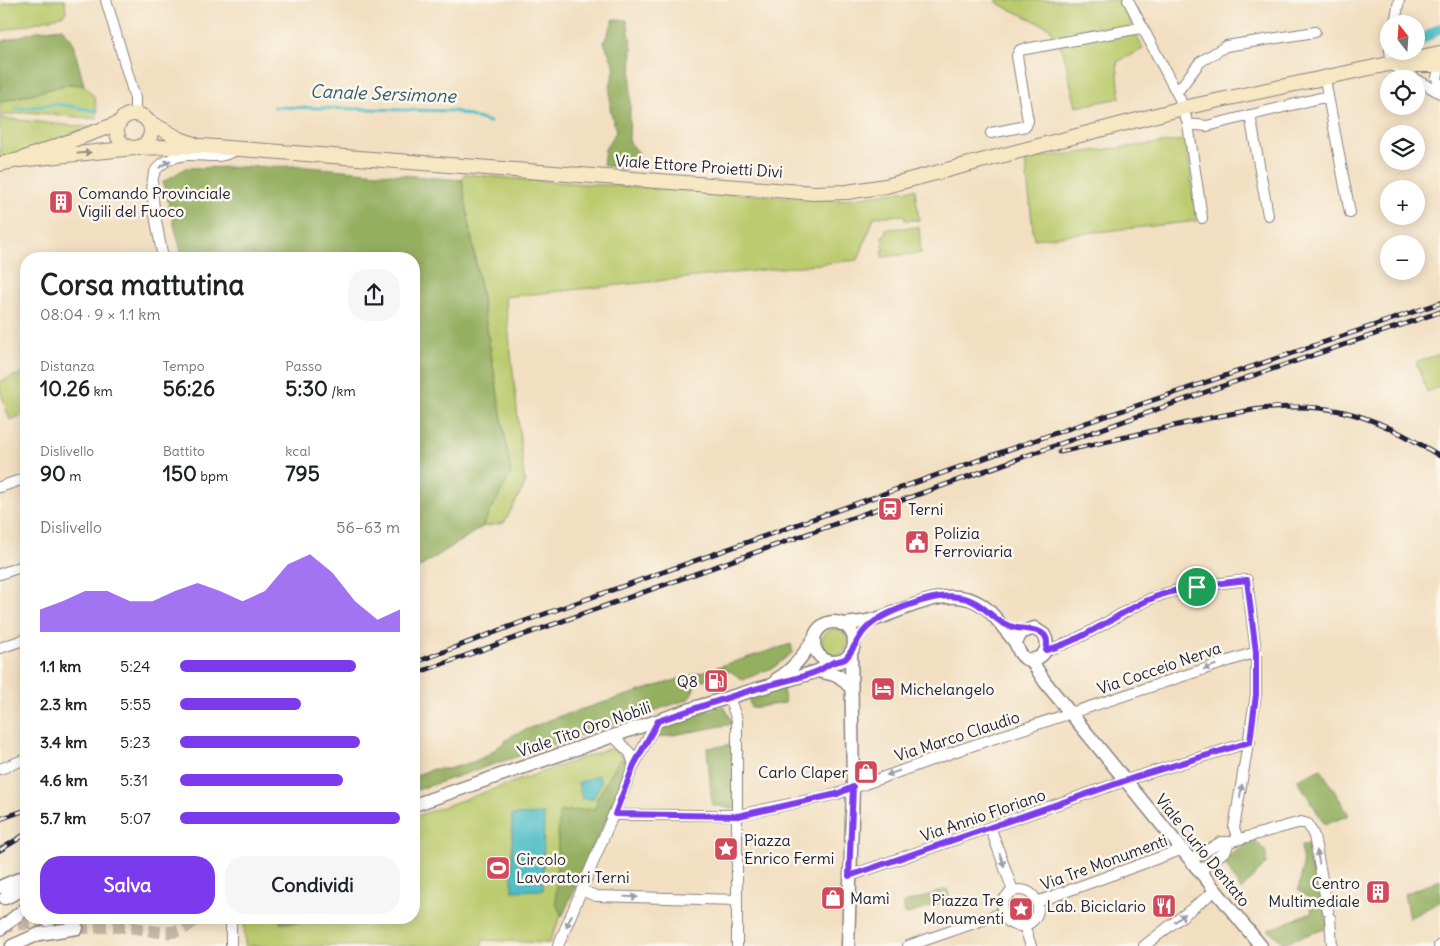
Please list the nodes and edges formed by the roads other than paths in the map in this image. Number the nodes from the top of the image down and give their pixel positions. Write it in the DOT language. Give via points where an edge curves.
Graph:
graph roads {
  1 [pos="106,0"];
  2 [pos="1128,0"];
  3 [pos="1399,0"];
  4 [pos="1396,15"];
  5 [pos="1141,28"];
  6 [pos="1315,32"];
  7 [pos="1440,53"];
  8 [pos="1425,55"];
  9 [pos="1384,60"];
  10 [pos="1393,60"];
  11 [pos="1398,60"];
  12 [pos="1440,64"];
  13 [pos="1405,70"];
  14 [pos="1325,78"];
  15 [pos="1425,84"];
  16 [pos="1177,92"];
  17 [pos="1440,92"];
  18 [pos="1328,96"];
  19 [pos="1183,108"];
  20 [pos="135,114"];
  21 [pos="1250,115"];
  22 [pos="149,122"];
  23 [pos="119,123"];
  24 [pos="1188,124"];
  25 [pos="991,133"];
  26 [pos="202,146"];
  27 [pos="134,148"];
  28 [pos="238,149"];
  29 [pos="19,160"];
  30 [pos="0,164"];
  31 [pos="1350,213"];
  32 [pos="1268,215"];
  33 [pos="1202,218"];
  34 [pos="162,252"];
  35 [pos="20,480"];
  36 [pos="0,487"];
  37 [pos="20,567"];
  38 [pos="0,574"];
  39 [pos="881,617"];
  40 [pos="996,620"];
  41 [pos="841,624"];
  42 [pos="1026,629"];
  43 [pos="814,639"];
  44 [pos="20,641"];
  45 [pos="1016,643"];
  46 [pos="0,648"];
  47 [pos="852,648"];
  48 [pos="1256,652"];
  49 [pos="1040,655"];
  50 [pos="834,662"];
  51 [pos="818,672"];
  52 [pos="766,686"];
  53 [pos="851,688"];
  54 [pos="729,697"];
  55 [pos="1072,714"];
  56 [pos="658,721"];
  57 [pos="613,736"];
  58 [pos="1250,742"];
  59 [pos="20,761"];
  60 [pos="634,765"];
  61 [pos="0,769"];
  62 [pos="1126,781"];
  63 [pos="853,787"];
  64 [pos="420,804"];
  65 [pos="615,814"];
  66 [pos="738,816"];
  67 [pos="991,829"];
  68 [pos="1233,841"];
  69 [pos="1187,854"];
  70 [pos="1200,871"];
  71 [pos="849,876"];
  72 [pos="20,880"];
  73 [pos="20,889"];
  74 [pos="1216,890"];
  75 [pos="583,891"];
  76 [pos="1014,891"];
  77 [pos="2,893"];
  78 [pos="737,900"];
  79 [pos="1037,902"];
  80 [pos="20,913"];
  81 [pos="1003,914"];
  82 [pos="231,924"];
  83 [pos="1024,925"];
  84 [pos="77,928"];
  85 [pos="0,929"];
  86 [pos="12,946"];
  87 [pos="231,946"];
  88 [pos="558,946"];
  89 [pos="737,946"];
  90 [pos="848,946"];
  91 [pos="908,946"];
  92 [pos="1031,946"];
  93 [pos="1144,946"];
  94 [pos="1261,946"];
  95 [pos="1332,946"];
  1 -- 20 [label="street" via="135,98"];
  2 -- 5 [label="street"];
  3 -- 4 [label="street"];
  5 -- 16 [label="street"];
  5 -- 25 [label="street" via="1020,50 1017,56 1028,121 1020,128"];
  6 -- 16 [label="street" via="1226,46 1200,62"];
  7 -- 8 [label="main road"];
  9 -- 14 [label="main road, Viale Ettore Proietti Divi"];
  10 -- 13 [label="street"];
  11 -- 12 [label="main road" via="1423,67"];
  12 -- 17 [label="street" via="1437,78"];
  14 -- 18 [label="street"];
  14 -- 19 [label="main road, Viale Ettore Proietti Divi"];
  15 -- 17 [label="street"];
  16 -- 19 [label="street"];
  18 -- 21 [label="street"];
  18 -- 31 [label="street"];
  19 -- 24 [label="street"];
  19 -- 28 [label="main road, Viale Ettore Proietti Divi" via="903,182 847,192 814,193"];
  20 -- 22 [label="main road, Viale Ettore Proietti Divi"];
  20 -- 23 [label="main road, Viale Ettore Proietti Divi" via="126,116"];
  21 -- 24 [label="street" via="1207,126"];
  21 -- 32 [label="street"];
  22 -- 26 [label="main road, Viale Ettore Proietti Divi" via="180,139"];
  22 -- 27 [label="main road" via="152,132 148,142"];
  23 -- 27 [label="main road" via="120,139 123,144"];
  23 -- 29 [label="main road, Viale Ettore Proietti Divi"];
  24 -- 33 [label="street"];
  26 -- 27 [label="main road, Viale Ettore Proietti Divi"];
  26 -- 28 [label="main road, Viale Ettore Proietti Divi"];
  29 -- 27 [label="main road, Viale Ettore Proietti Divi, one-way"];
  34 -- 28 [label="street, one-way" via="151,185 154,172 166,161 185,156 226,156"];
  29 -- 30 [label="main road, Viale Ettore Proietti Divi"];
  35 -- 36 [label="street"];
  37 -- 38 [label="street"];
  39 -- 40 [label="street, Viale Curio Dentato" via="941,597 958,596 986,608"];
  39 -- 41 [label="street"];
  39 -- 47 [label="street" via="865,629"];
  40 -- 42 [label="street, Viale Curio Dentato"];
  40 -- 45 [label="street, Viale Curio Dentato"];
  41 -- 43 [label="street" via="824,625"];
  41 -- 47 [label="street" via="850,632"];
  42 -- 45 [label="street"];
  42 -- 49 [label="street, Viale Curio Dentato" via="1034,628 1046,638"];
  43 -- 50 [label="street" via="816,652 821,658"];
  43 -- 52 [label="street, Viale Tito Oro Nobili" via="787,674"];
  44 -- 46 [label="street"];
  45 -- 49 [label="street, Viale Curio Dentato" via="1018,653"];
  47 -- 50 [label="street" via="844,659"];
  47 -- 53 [label="street"];
  48 -- 49 [label="street" via="1247,580 1197,587 1148,600 1068,645"];
  48 -- 55 [label="street, Via Cocceio Nerva, one-way"];
  48 -- 58 [label="street" via="1256,695"];
  49 -- 55 [label="street, Viale Curio Dentato" via="1045,682"];
  50 -- 51 [label="street, Viale Tito Oro Nobili"];
  51 -- 52 [label="street, Viale Tito Oro Nobili"];
  51 -- 53 [label="street" via="839,676"];
  52 -- 54 [label="street, Viale Tito Oro Nobili"];
  53 -- 63 [label="street"];
  54 -- 56 [label="street, Viale Tito Oro Nobili"];
  54 -- 66 [label="street" via="737,720"];
  55 -- 62 [label="street, Viale Curio Dentato"];
  55 -- 63 [label="street, Via Marco Claudio, one-way"];
  56 -- 57 [label="street, Viale Tito Oro Nobili"];
  56 -- 60 [label="street"];
  57 -- 60 [label="street" via="630,753"];
  57 -- 64 [label="street, Viale Tito Oro Nobili"];
  58 -- 62 [label="street, Via Annio Floriano"];
  68 -- 58 [label="street, one-way"];
  59 -- 61 [label="street"];
  60 -- 65 [label="street"];
  62 -- 67 [label="street, Via Annio Floriano"];
  62 -- 69 [label="street, Viale Curio Dentato"];
  63 -- 66 [label="street, Via Marco Claudio" via="837,794"];
  63 -- 71 [label="street"];
  65 -- 66 [label="street"];
  65 -- 75 [label="street"];
  66 -- 78 [label="street"];
  67 -- 71 [label="street, Via Annio Floriano"];
  67 -- 76 [label="street, one-way"];
  68 -- 69 [label="street, Via Tre Monumenti"];
  68 -- 70 [label="street"];
  95 -- 68 [label="street, Via Tre Monumenti, one-way" via="1314,836 1308,824 1301,822"];
  69 -- 70 [label="street, Viale Curio Dentato"];
  69 -- 79 [label="street, Via Tre Monumenti"];
  70 -- 74 [label="street, Viale Curio Dentato"];
  71 -- 90 [label="street"];
  72 -- 77 [label="street"];
  73 -- 77 [label="street"];
  93 -- 74 [label="street, one-way"];
  74 -- 94 [label="street, Viale Curio Dentato"];
  75 -- 78 [label="street, one-way" via="596,896"];
  75 -- 88 [label="street, one-way"];
  76 -- 79 [label="street" via="1025,890"];
  76 -- 81 [label="street" via="1004,898"];
  78 -- 89 [label="street"];
  79 -- 83 [label="street" via="1034,919"];
  80 -- 85 [label="street"];
  81 -- 83 [label="street" via="1012,924"];
  81 -- 91 [label="street"];
  82 -- 87 [label="street"];
  83 -- 92 [label="street"];
  84 -- 86 [label="street" via="39,934"];
}
